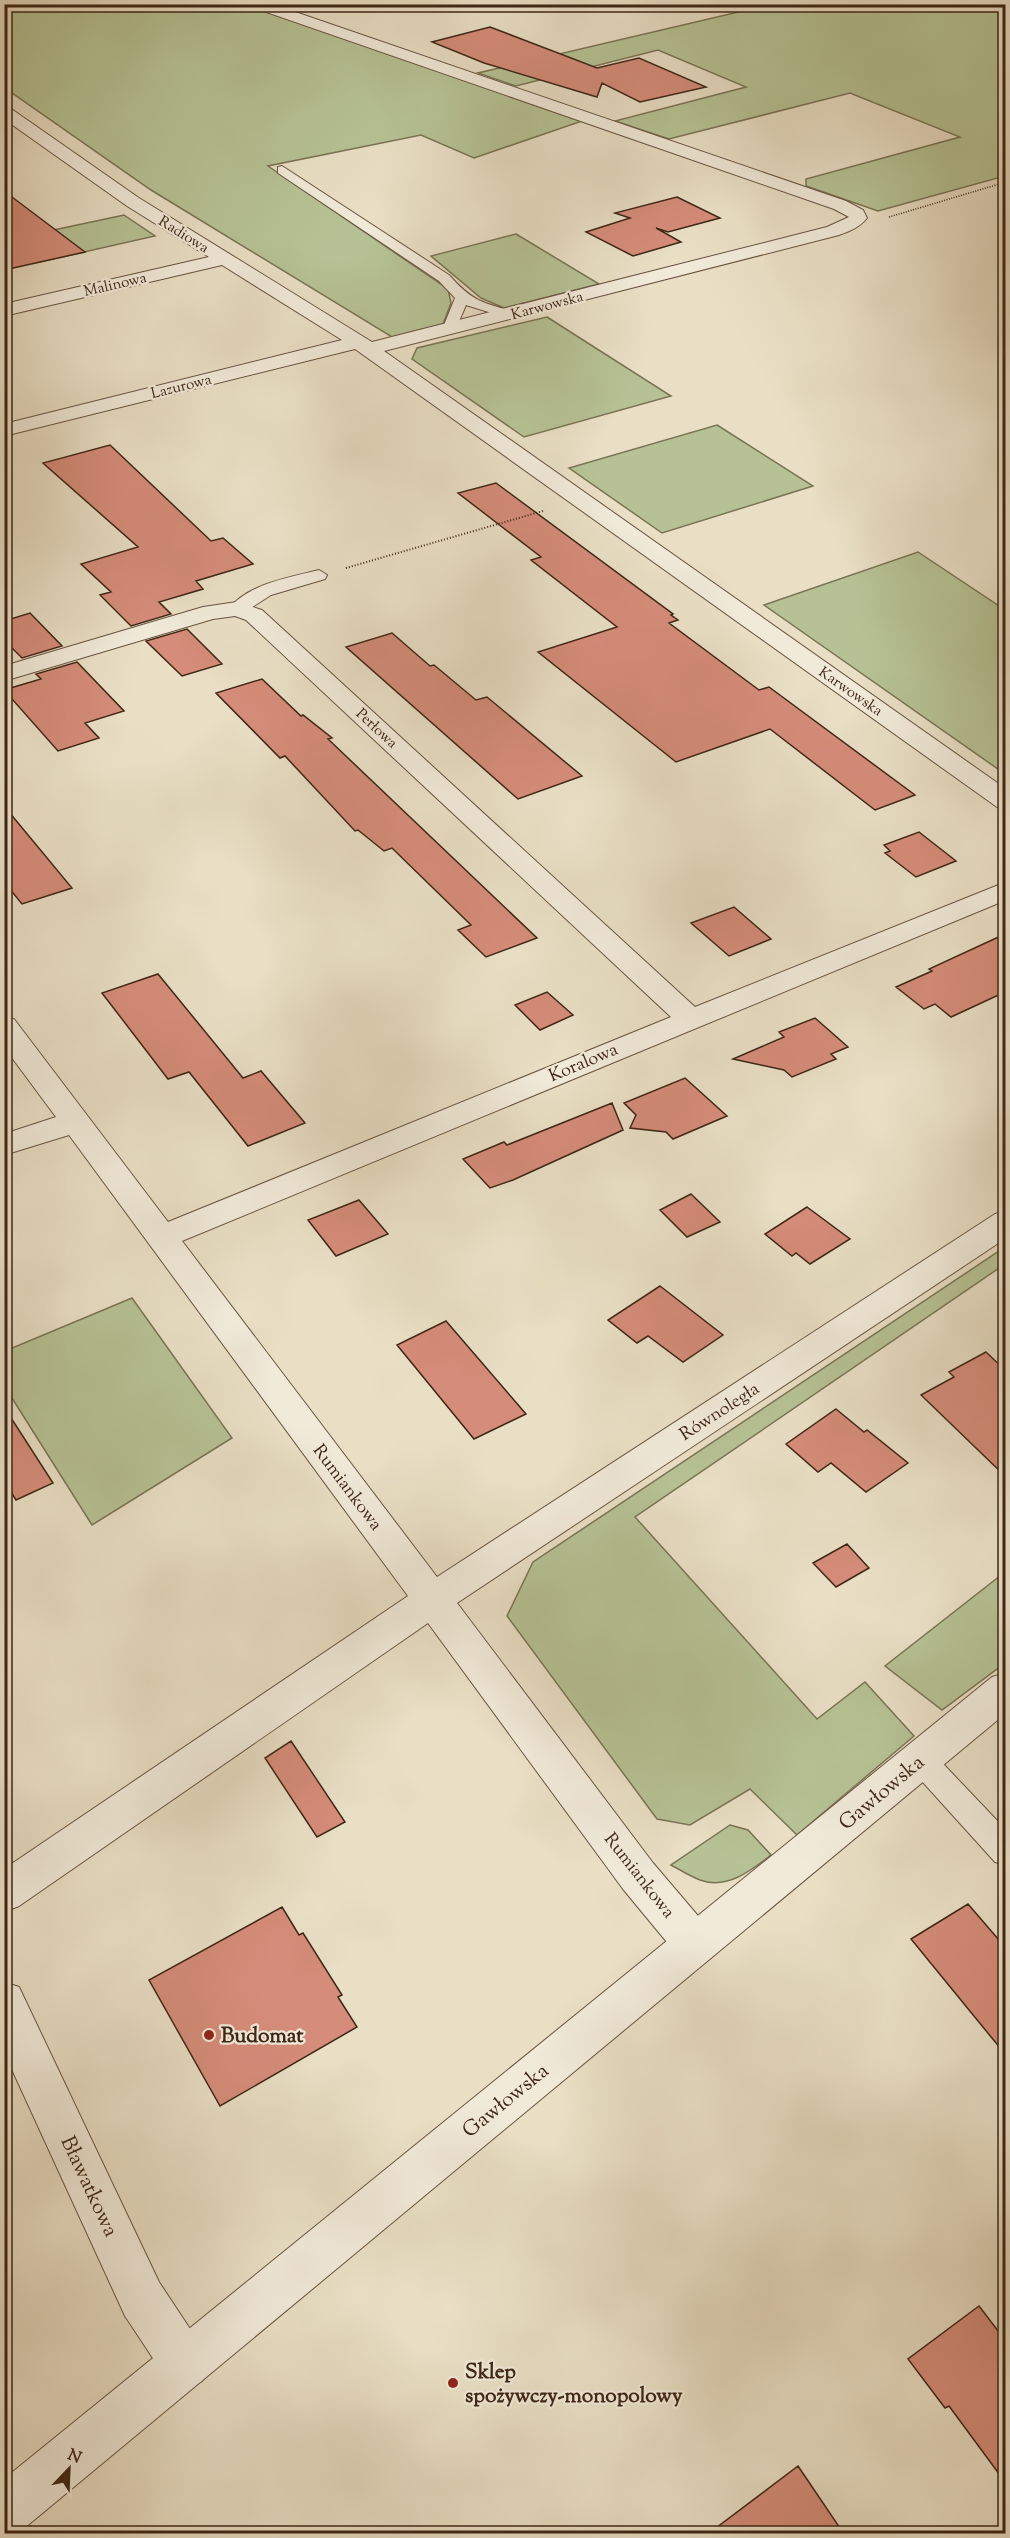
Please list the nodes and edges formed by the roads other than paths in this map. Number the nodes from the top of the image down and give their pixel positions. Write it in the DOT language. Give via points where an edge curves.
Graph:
graph roads {
  1 [pos="259,5"];
  2 [pos="4,111"];
  3 [pos="282,170"];
  4 [pos="225,259"];
  5 [pos="462,298"];
  6 [pos="4,310"];
  7 [pos="511,315"];
  8 [pos="449,330"];
  9 [pos="364,346"];
  10 [pos="4,430"];
  11 [pos="319,575"];
  12 [pos="237,609"];
  13 [pos="4,674"];
  14 [pos="1005,801"];
  15 [pos="1005,890"];
  16 [pos="690,1018"];
  17 [pos="4,1026"];
  18 [pos="75,1122"];
  19 [pos="4,1145"];
  20 [pos="1005,1222"];
  21 [pos="161,1237"];
  22 [pos="432,1600"];
  23 [pos="1005,1689"];
  24 [pos="920,1759"];
  25 [pos="1005,1852"];
  26 [pos="4,1893"];
  27 [pos="695,1944"];
  28 [pos="4,2002"];
  29 [pos="184,2364"];
  30 [pos="4,2512"];
  1 -- 7 [label="street, Karwowska" via="840,205 851,209 858,218 833,231"];
  2 -- 4 [label="street, Radiowa" via="133,202"];
  3 -- 5 [label="lane" via="444,278"];
  4 -- 6 [label="street, Malinowa"];
  4 -- 9 [label="street, Radiowa"];
  5 -- 7 [label="lane"];
  5 -- 8 [label="lane"];
  7 -- 8 [label="street, Karwowska"];
  8 -- 9 [label="street, Karwowska"];
  9 -- 10 [label="street, Lazurowa"];
  9 -- 14 [label="street, Karwowska"];
  11 -- 12 [label="lane" via="264,591"];
  12 -- 13 [label="street" via="201,615"];
  12 -- 16 [label="street, Perłowa" via="261,621"];
  15 -- 16 [label="street, Koralowa"];
  16 -- 21 [label="street, Koralowa"];
  17 -- 18 [label="street, Rumiankowa"];
  18 -- 19 [label="street"];
  18 -- 21 [label="street, Rumiankowa"];
  20 -- 22 [label="street, Równoległa"];
  21 -- 22 [label="street, Rumiankowa"];
  22 -- 26 [label="street, Równoległa"];
  22 -- 27 [label="street, Rumiankowa" via="638,1876"];
  23 -- 24 [label="street, Gawłowska"];
  24 -- 25 [label="lane"];
  24 -- 27 [label="street, Gawłowska"];
  27 -- 29 [label="street, Gawłowska"];
  28 -- 29 [label="street, Bławatkowa" via="142,2299"];
  29 -- 30 [label="street, Gawłowska"];
}
